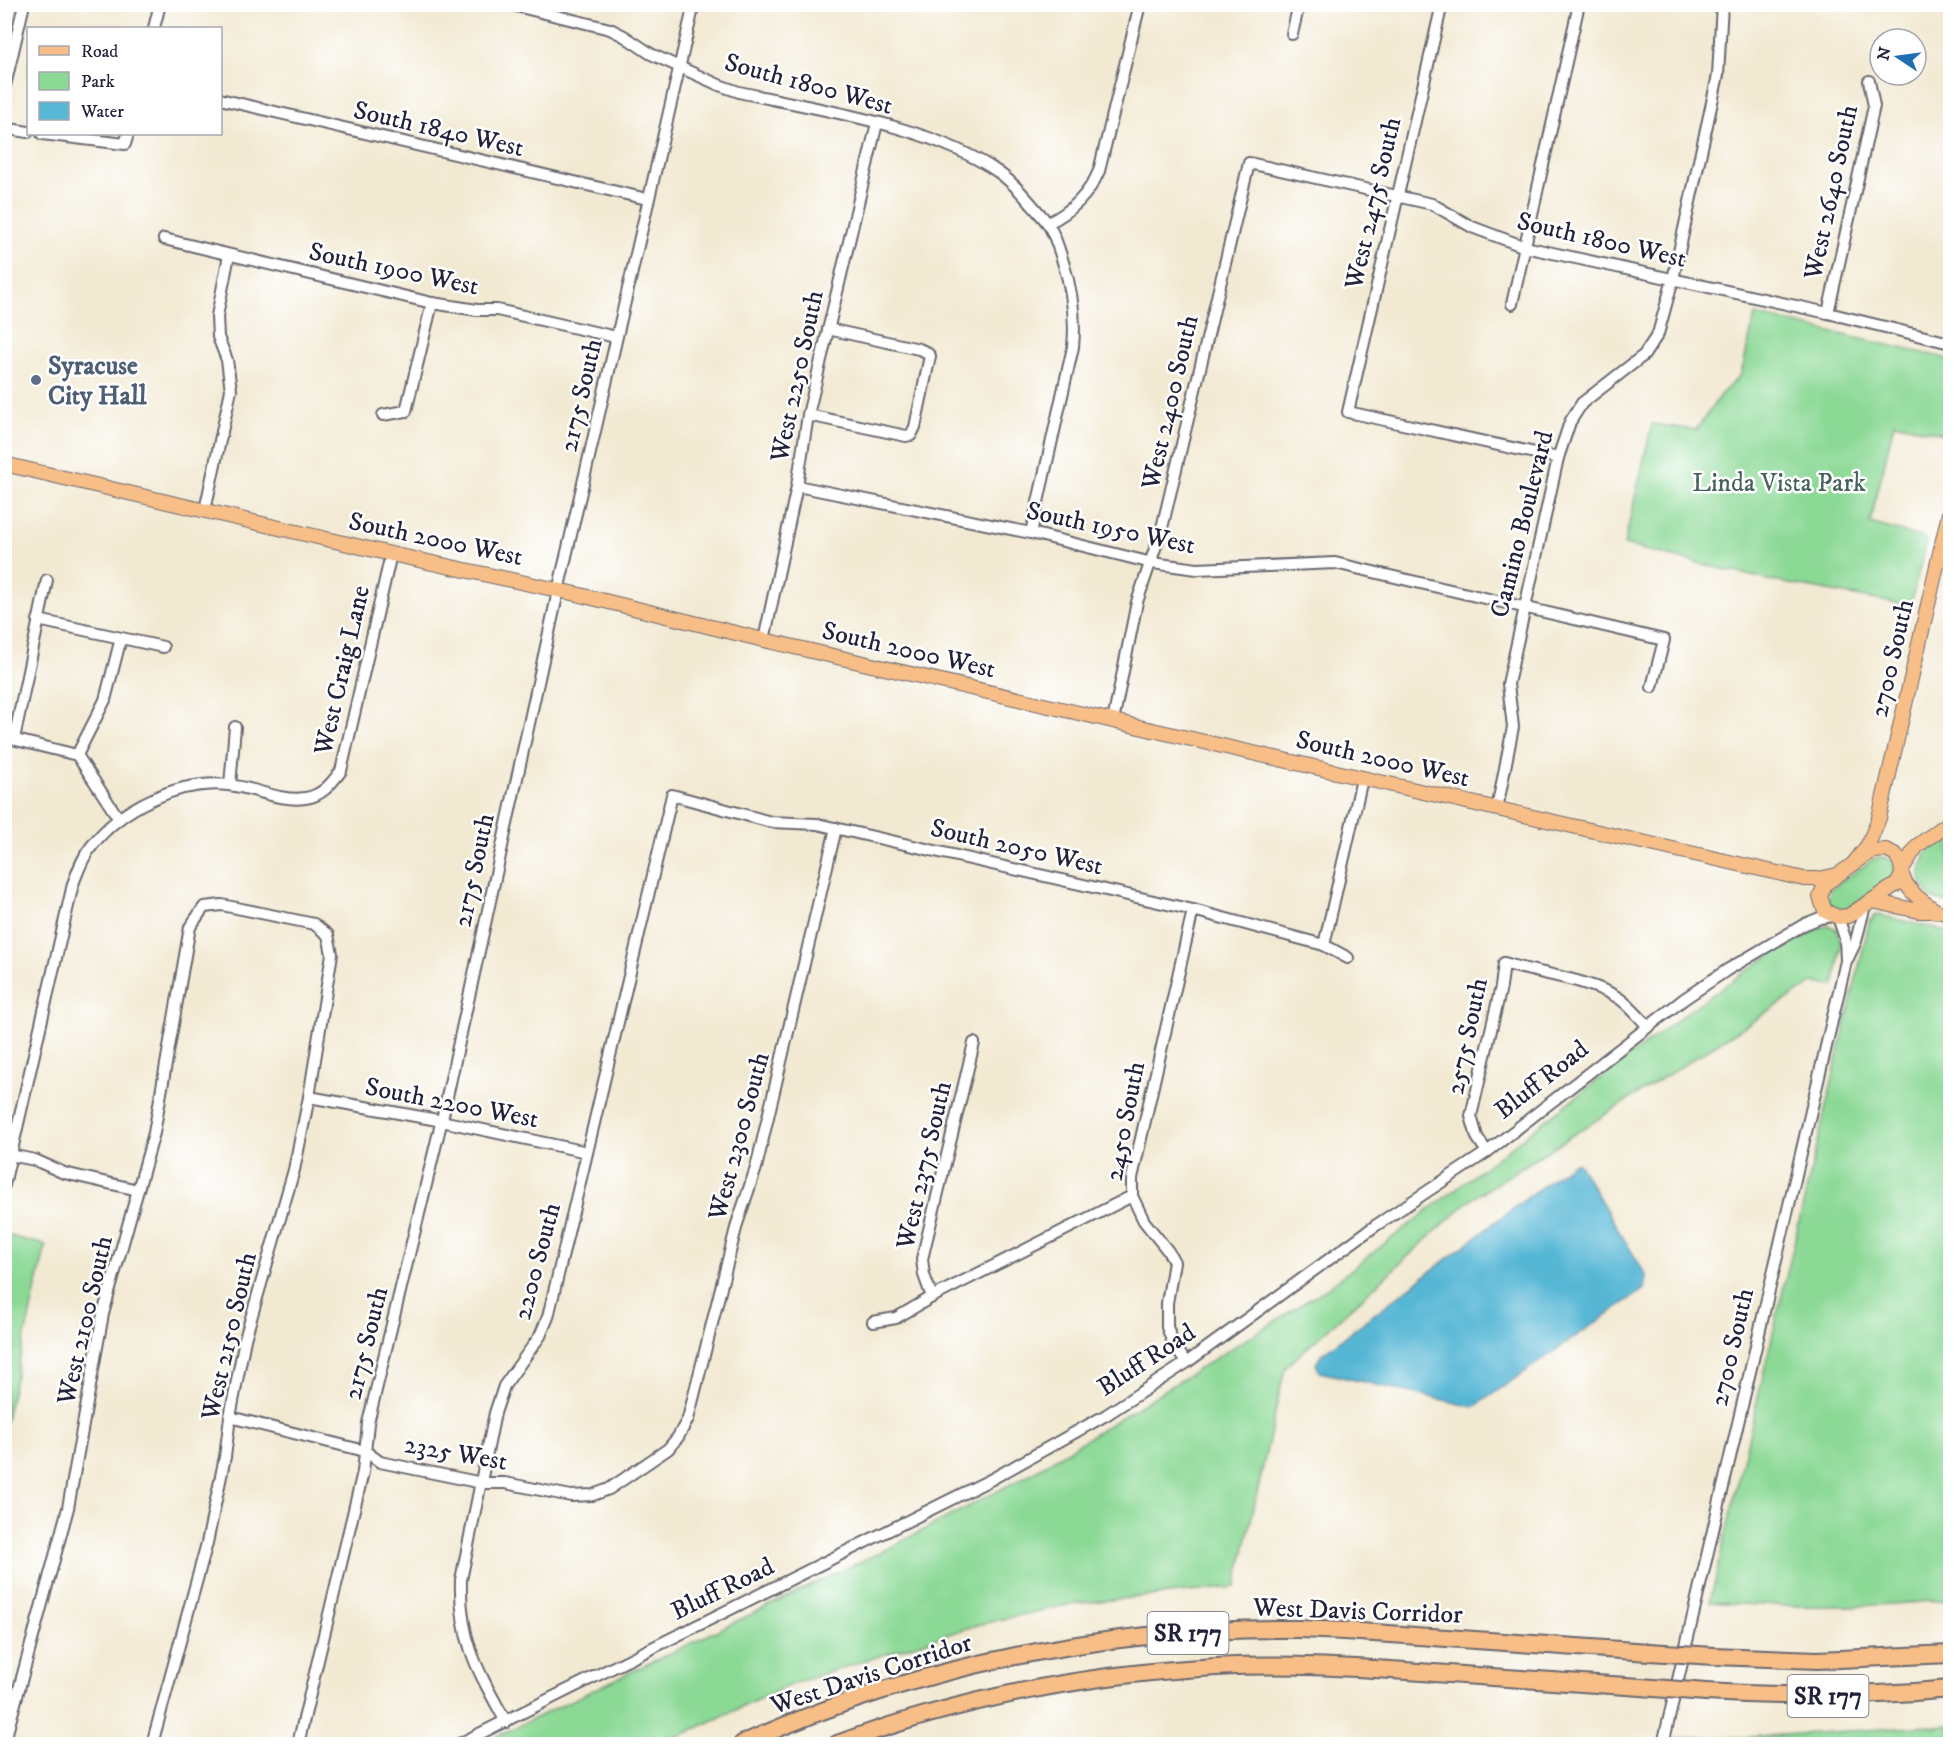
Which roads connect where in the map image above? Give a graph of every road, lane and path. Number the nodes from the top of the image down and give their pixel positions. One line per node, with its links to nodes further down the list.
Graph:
1 (24, 4): 14 (street)
2 (160, 4): 10 (street)
3 (508, 4): 12 (street, South 1800 West)
4 (694, 4): 12 (street, 2175 South)
5 (1140, 4): 24 (street)
6 (1299, 4): 11 (street)
7 (1442, 4): 22 (street, West 2475 South)
8 (1579, 4): 26 (street)
9 (1722, 4): 28 (street, Camino Boulevard)
10 (154, 27)
11 (1292, 34)
12 (679, 66): 16 (street, South 1800 West); 23 (street, 2175 South)
13 (1870, 87): 31 (street, West 2640 South)
14 (4, 90)
15 (222, 99): 23 (street, South 1840 West)
16 (877, 123): 24 (street, South 1800 West); 32 (street, West 2250 South)
17 (4, 128): 18 (street)
18 (27, 132)
19 (59, 135): 20 (street)
20 (126, 139)
21 (1249, 163): 22 (street, South 1800 West); 44 (street, West 2400 South)
22 (1397, 195): 26 (street, South 1800 West); 37 (street, West 2475 South)
23 (647, 199): 33 (street, 2175 South)
24 (1048, 223): 42 (street, South 1800 West)
25 (164, 239): 27 (street, South 1900 West)
26 (1525, 248): 28 (street, South 1800 West); 30 (street)
27 (229, 255): 29 (street, South 1900 West); 41 (street)
28 (1673, 279): 31 (street, South 1800 West); 37 (street, Camino Boulevard)
29 (432, 303): 33 (street, South 1900 West); 36 (street)
30 (1512, 304)
31 (1828, 313): 34 (street, South 1800 West)
32 (828, 329): 35 (street, West 2250 South); 35 (street)
33 (616, 337): 46 (street, 2175 South)
34 (1950, 343)
35 (808, 415): 39 (street, West 2250 South)
36 (384, 416)
37 (1558, 458): 47 (street, Camino Boulevard)
38 (4, 464): 41 (main road, South 2000 West)
39 (797, 486): 42 (street, South 1950 West); 50 (street, West 2250 South)
40 (1950, 509): 61 (main road, 2700 South)
41 (205, 510): 43 (main road, South 2000 West)
42 (1031, 533): 44 (street, South 1950 West)
43 (390, 554): 46 (main road, South 2000 West); 58 (street, West Craig Lane)
44 (1152, 563): 47 (street, South 1950 West); 53 (street, West 2400 South)
45 (47, 580): 48 (street)
46 (558, 590): 50 (main road, South 2000 West); 85 (street, 2175 South)
47 (1524, 607): 52 (street, South 1950 West); 60 (street, Camino Boulevard)
48 (38, 620): 49 (street); 55 (street)
49 (120, 638): 51 (street); 56 (street)
50 (764, 640): 53 (main road, South 2000 West)
51 (163, 647)
52 (1652, 687)
53 (1113, 721): 57 (main road, South 2000 West)
54 (234, 727): 58 (street)
55 (9, 738): 56 (street)
56 (77, 754): 62 (street)
57 (1362, 779): 60 (main road, South 2000 West); 79 (street)
58 (230, 785): 62 (street)
59 (672, 795): 64 (street, South 2050 West); 86 (street, 2200 South)
60 (1497, 809): 70 (main road, South 2000 West)
61 (1879, 818): 66 (main road, 2700 South); 67 (main road, 2700 South)
62 (119, 819): 88 (street)
63 (1950, 822): 65 (main road)
64 (836, 828): 74 (street, South 2050 West); 96 (street, West 2300 South)
65 (1924, 841): 66 (main road); 68 (main road)
66 (1888, 851): 67 (main road); 68 (main road, 2700 South)
67 (1854, 863): 69 (main road)
68 (1902, 872): 72 (main road); 75 (main road)
69 (1837, 875): 70 (main road, South 2000 West); 71 (main road)
70 (1803, 879): 71 (main road)
71 (1820, 900): 77 (main road); 78 (street, Bluff Road)
72 (1868, 903): 75 (main road); 77 (main road); 81 (street)
73 (204, 907): 84 (street, West 2150 South); 90 (street, West 2100 South)
74 (1193, 910): 79 (street, South 2050 West); 91 (street, 2450 South)
75 (1936, 911): 76 (main road)
76 (1950, 914)
77 (1836, 917): 78 (street, Bluff Road); 81 (street)
78 (1805, 924): 82 (street, Bluff Road)
79 (1324, 945): 80 (street, South 2050 West)
80 (1348, 958)
81 (1846, 961): 108 (street, 2700 South)
82 (1648, 1026): 87 (street, Bluff Road); 87 (street, 2575 South)
83 (974, 1043): 92 (street, West 2375 South)
84 (309, 1097): 85 (street, South 2200 West); 95 (street, West 2150 South)
85 (441, 1122): 86 (street, South 2200 West); 97 (street, 2175 South)
86 (586, 1152): 98 (street, 2200 South)
87 (1487, 1152): 94 (street, Bluff Road)
88 (8, 1155): 89 (street); 90 (street)
89 (4, 1185)
90 (138, 1190): 102 (street, West 2100 South)
91 (1132, 1196): 92 (street); 94 (street, 2450 South)
92 (932, 1297): 93 (street)
93 (873, 1322)
94 (1186, 1363): 101 (street, Bluff Road)
95 (230, 1417): 97 (street, 2325 West); 103 (street, West 2150 South)
96 (668, 1449): 98 (street, 2325 West)
97 (365, 1451): 98 (street, 2325 West); 104 (street, 2175 South)
98 (482, 1483): 101 (street, 2200 South)
99 (1950, 1654): 106 (highway, West Davis Corridor / SR 177, bridge)
100 (1950, 1689): 107 (highway, SR 177, bridge)
101 (506, 1722): 105 (street, Bluff Road)
102 (4, 1744)
103 (152, 1744)
104 (298, 1744)
105 (459, 1744)
106 (742, 1744)
107 (837, 1744)
108 (1663, 1744)

